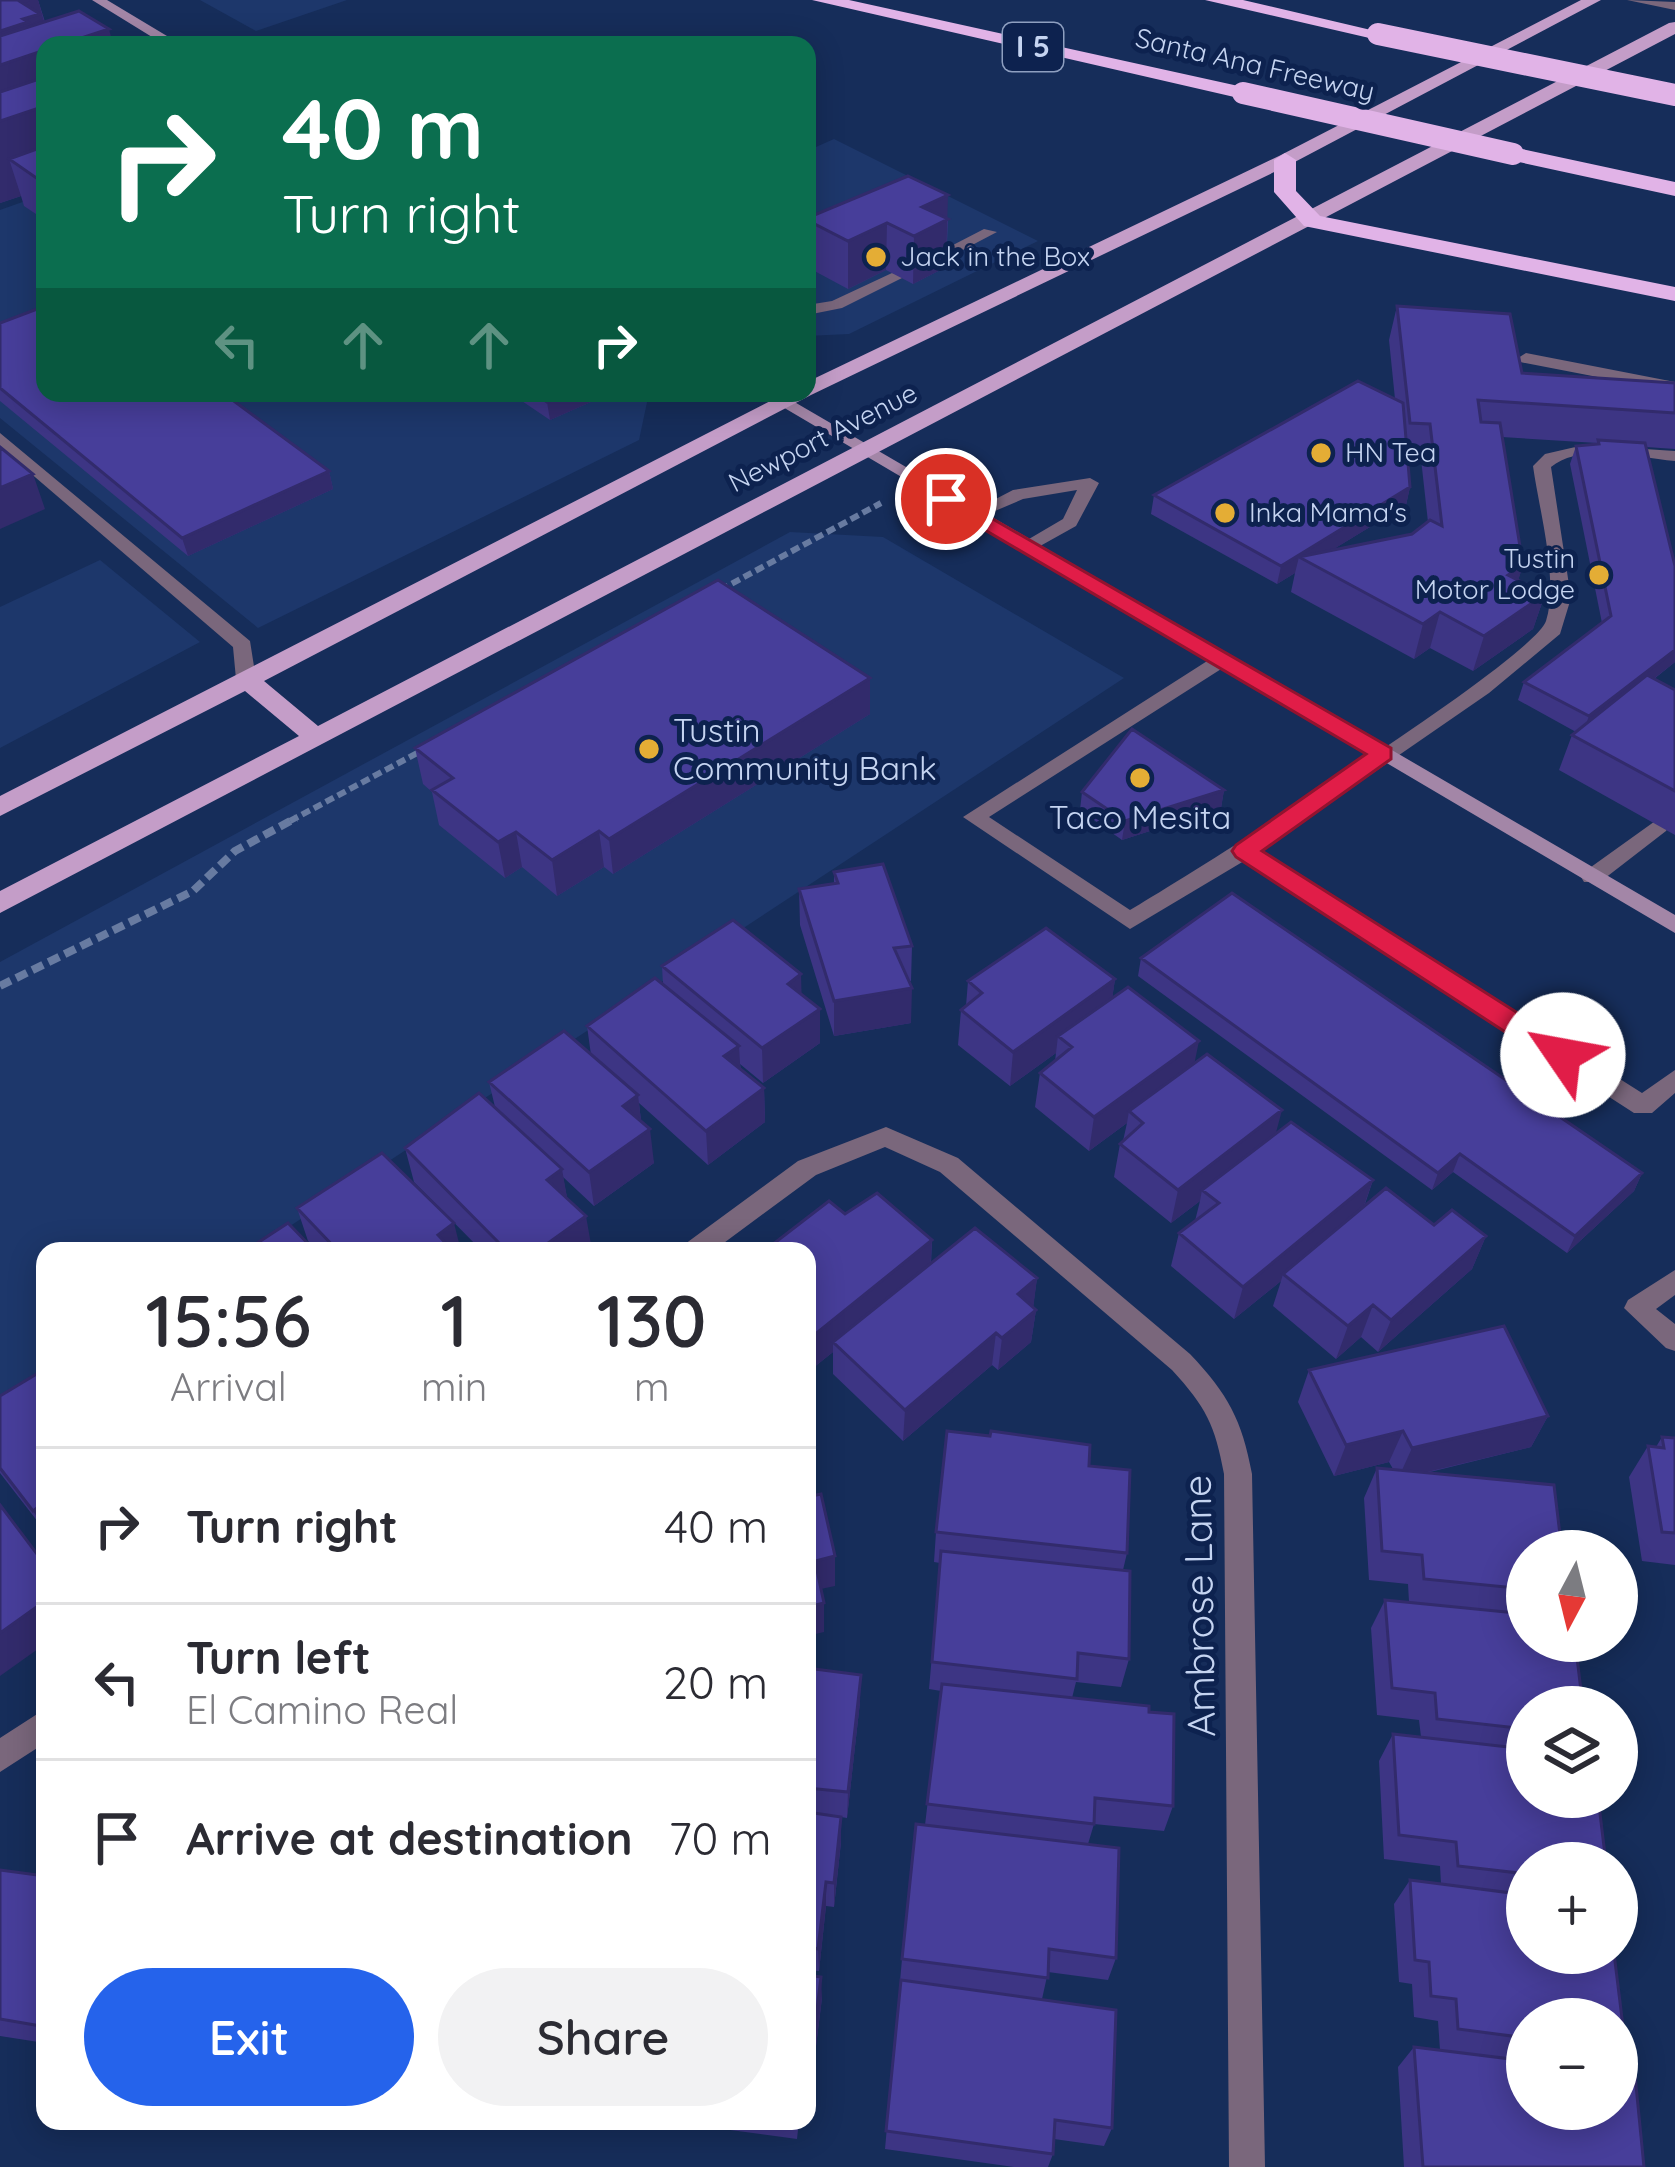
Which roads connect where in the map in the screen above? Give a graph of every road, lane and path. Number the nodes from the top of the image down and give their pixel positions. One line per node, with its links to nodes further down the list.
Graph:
1 (98, 0): 8 (main road)
2 (822, 0): 11 (highway, Santa Ana Freeway / I 5, bridge)
3 (1215, 0): 9 (highway, Santa Ana Freeway, bridge)
4 (1593, 0): 10 (main road, Newport Avenue)
5 (1633, 0): 6 (street)
6 (1675, 6)
7 (1675, 27): 12 (main road, Newport Avenue)
8 (160, 36)
9 (1675, 95)
10 (1285, 160): 12 (highway); 19 (main road, Newport Avenue)
11 (1675, 189)
12 (1312, 221): 16 (highway); 24 (main road, Newport Avenue)
13 (988, 232): 14 (street)
14 (932, 260)
15 (898, 276): 17 (street)
16 (1675, 295)
17 (816, 308)
18 (1526, 358): 20 (street)
19 (816, 383)
20 (1675, 387)
21 (777, 402): 31 (main road, Newport Avenue)
22 (799, 402): 24 (main road)
23 (0, 438): 31 (street)
24 (863, 450): 26 (main road); 32 (main road, Newport Avenue)
25 (1675, 457): 34 (street)
26 (974, 514): 28 (main road); 28 (street)
27 (856, 516): 29 (path)
28 (1026, 546): 30 (main road)
29 (711, 595)
30 (1222, 660): 34 (main road); 37 (street)
31 (246, 679): 32 (main road); 35 (main road, Newport Avenue)
32 (316, 737): 39 (main road, Newport Avenue)
33 (422, 751): 41 (path)
34 (1383, 754): 37 (street); 38 (main road)
35 (0, 807)
36 (1658, 826): 38 (street)
37 (1244, 851): 42 (street)
38 (1592, 877): 40 (main road)
39 (0, 903)
40 (1675, 925)
41 (0, 986)
42 (1675, 1079)
43 (706, 1242): 48 (street, Ambrose Lane)
44 (1675, 1281): 45 (street)
45 (1675, 1340)
46 (36, 1730): 47 (street)
47 (0, 1756)
48 (1247, 2167)

